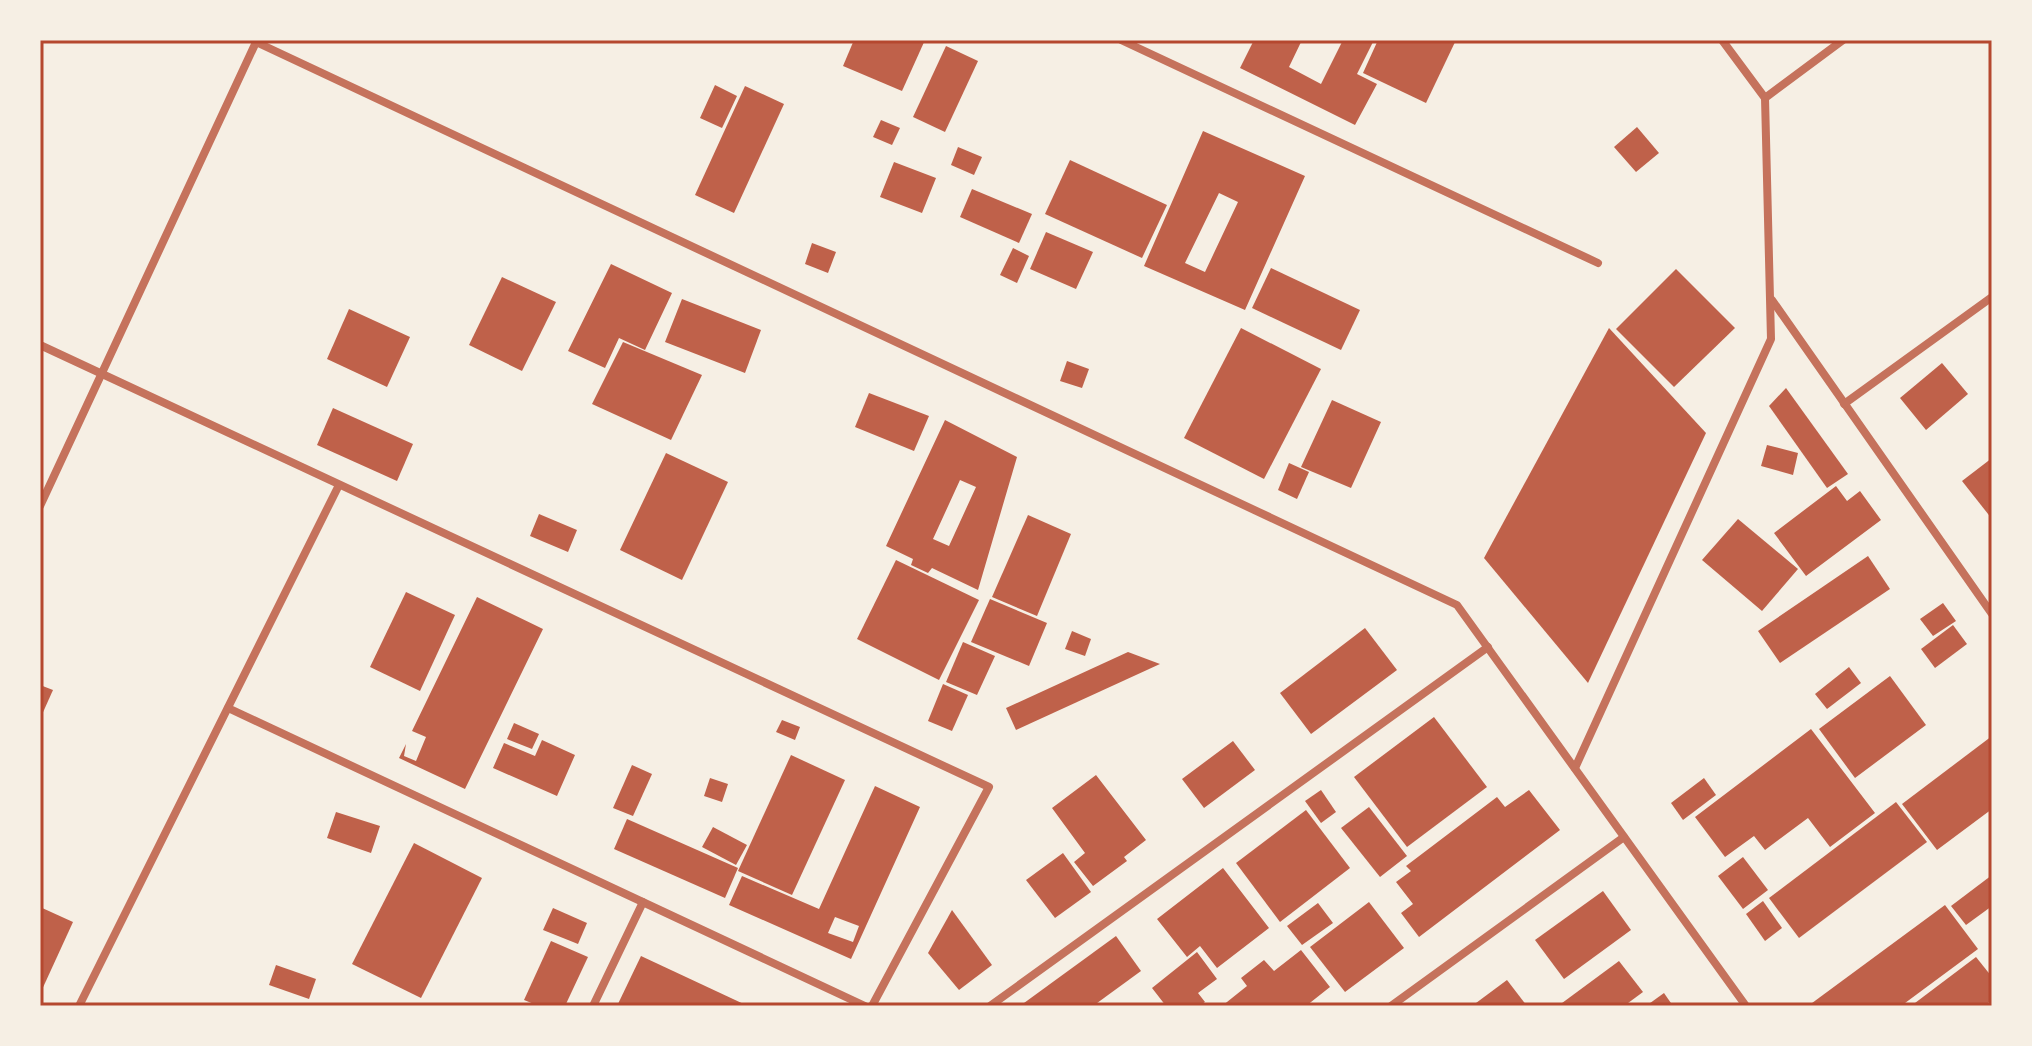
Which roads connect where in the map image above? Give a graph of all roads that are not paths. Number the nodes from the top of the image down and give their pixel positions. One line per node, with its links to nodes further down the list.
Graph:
1 (1121, 40): 6 (street)
2 (1722, 40): 5 (street)
3 (1843, 40): 5 (street)
4 (257, 41): 10 (street); 15 (street)
5 (1765, 98): 8 (street)
6 (1598, 263)
7 (1992, 297): 11 (street)
8 (1771, 299): 11 (street); 17 (street)
9 (40, 345): 10 (street)
10 (102, 374): 12 (street); 13 (street)
11 (1844, 404): 14 (street)
12 (339, 485): 16 (street); 23 (street)
13 (40, 506)
14 (1992, 614)
15 (1488, 647): 17 (street); 24 (street)
16 (228, 708): 19 (street); 20 (street)
17 (1575, 768): 18 (street)
18 (1624, 837): 25 (street); 26 (street)
19 (643, 902): 21 (street); 22 (street)
20 (79, 1006)
21 (593, 1006)
22 (865, 1006)
23 (872, 1006)
24 (990, 1006)
25 (1391, 1006)
26 (1746, 1006)

